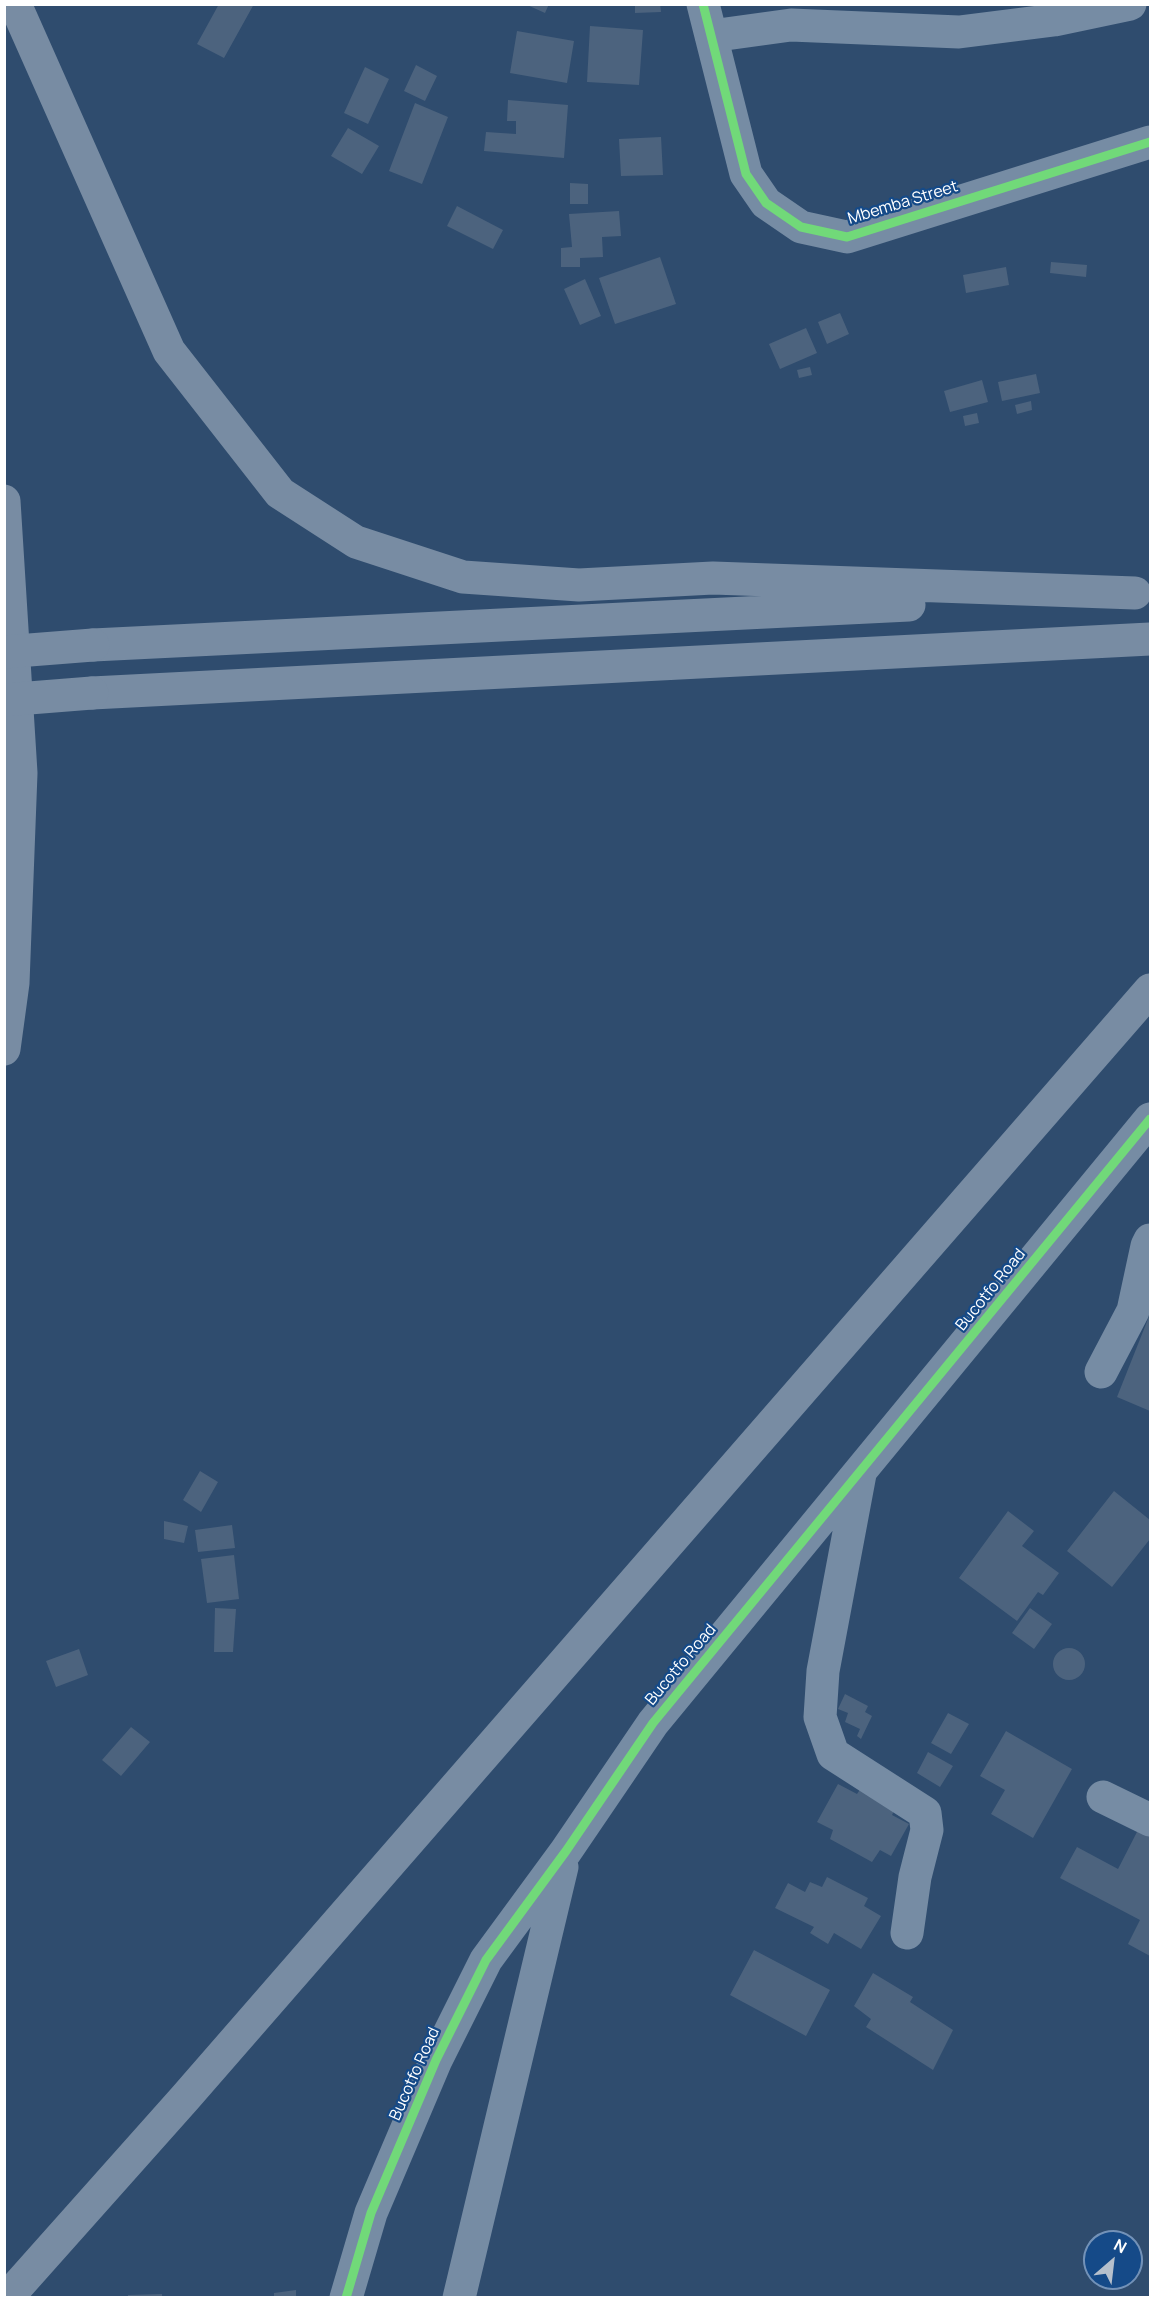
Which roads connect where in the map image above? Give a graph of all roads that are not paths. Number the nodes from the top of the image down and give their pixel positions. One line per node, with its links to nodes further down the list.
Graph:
1 (15, 4): 7 (highway)
2 (703, 4): 4 (street, Mbemba Street)
3 (1130, 4): 4 (street)
4 (711, 36): 5 (street, Mbemba Street)
5 (1150, 142)
6 (4, 501): 12 (highway)
7 (1143, 592): 9 (highway, bridge)
8 (1150, 639): 10 (highway, bridge)
9 (4, 652)
10 (4, 700)
11 (1150, 990): 21 (highway)
12 (4, 1049)
13 (1150, 1119): 16 (street, Bucotfo Road)
14 (1150, 1240): 15 (street)
15 (1101, 1372)
16 (860, 1472): 19 (street, Bucotfo Road); 20 (street)
17 (1103, 1797): 18 (street)
18 (1150, 1820)
19 (566, 1851): 22 (street, Bucotfo Road); 23 (street)
20 (907, 1933)
21 (4, 2297)
22 (346, 2298)
23 (459, 2298)

